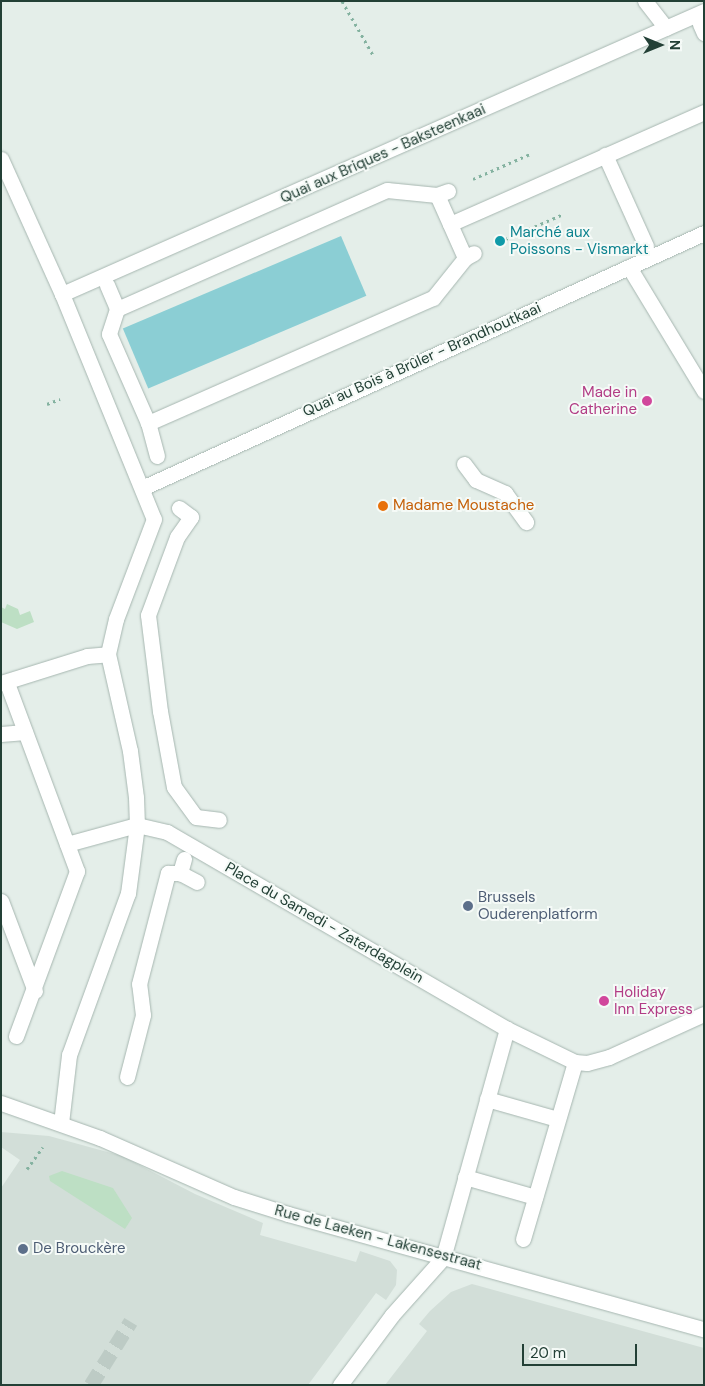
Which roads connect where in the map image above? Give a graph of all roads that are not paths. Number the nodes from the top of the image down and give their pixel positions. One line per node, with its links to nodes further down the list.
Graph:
1 (645, 1): 3 (street)
2 (702, 23): 3 (street, Quai aux Briques - Baksteenkaai)
3 (666, 28): 12 (street, Quai aux Briques - Baksteenkaai)
4 (704, 112): 5 (street)
5 (606, 155): 7 (street); 9 (street)
6 (1, 159): 12 (street)
7 (450, 224): 13 (street); 15 (street)
8 (704, 233): 10 (street, Quai au Bois à Brûler - Brandhoutkaai)
9 (646, 246)
10 (629, 267): 14 (street); 18 (street, Quai au Bois à Brûler - Brandhoutkaai)
11 (107, 285): 13 (street)
12 (62, 294): 18 (street)
13 (117, 308): 15 (street)
14 (704, 391)
15 (148, 423): 16 (street)
16 (157, 456)
17 (464, 464): 20 (street)
18 (142, 488): 21 (street)
19 (179, 508): 25 (street)
20 (526, 522)
21 (108, 654): 22 (street); 26 (street)
22 (4, 683): 23 (street)
23 (25, 732): 24 (street); 27 (street)
24 (1, 734)
25 (219, 820)
26 (137, 825): 27 (street); 32 (street, Place du Samedi - Zaterdagplein); 39 (street)
27 (67, 844): 30 (street)
28 (197, 882): 35 (street)
29 (1, 902): 30 (street)
30 (35, 990): 33 (street)
31 (704, 1014): 34 (street)
32 (507, 1029): 34 (street, Place du Samedi - Zaterdagplein); 36 (street)
33 (16, 1036)
34 (575, 1062): 38 (street)
35 (126, 1078)
36 (487, 1100): 38 (street); 40 (street)
37 (4, 1109): 39 (street, Rue de Laeken - Lakensestraat)
38 (557, 1119): 41 (street)
39 (61, 1123): 43 (street, Rue de Laeken - Lakensestraat)
40 (466, 1177): 41 (street); 43 (street)
41 (536, 1197): 42 (street)
42 (523, 1239)
43 (443, 1258): 44 (street, Rue de Laeken - Lakensestraat); 45 (street)
44 (704, 1329)
45 (340, 1385)

